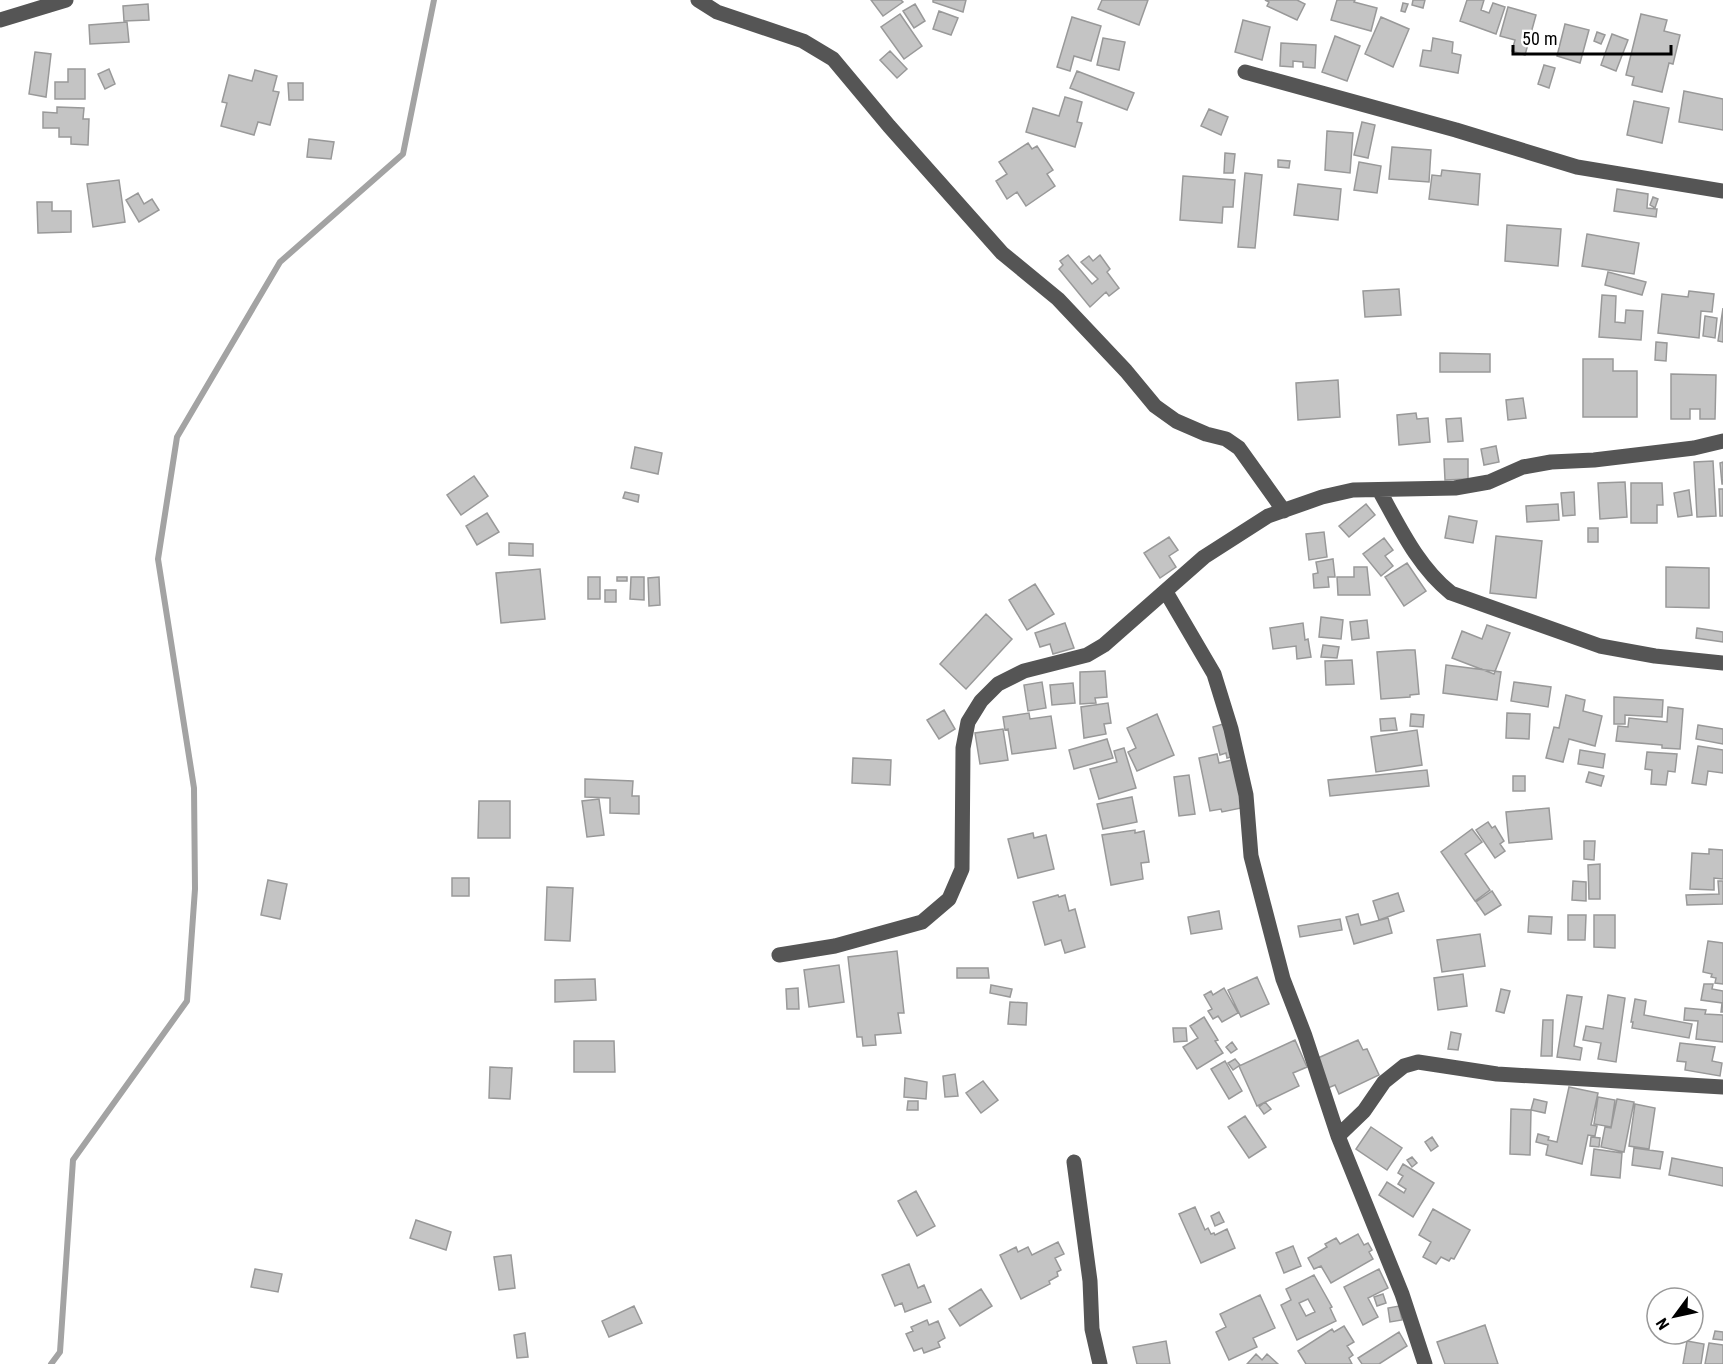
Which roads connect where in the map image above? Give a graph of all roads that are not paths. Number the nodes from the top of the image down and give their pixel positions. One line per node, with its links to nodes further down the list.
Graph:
1 (66, 0): 3 (street)
2 (698, 0): 8 (street)
3 (0, 20)
4 (1245, 72): 5 (street)
5 (1723, 191)
6 (1723, 441): 7 (street)
7 (1379, 490): 8 (street); 10 (street)
8 (1284, 511): 9 (street)
9 (1166, 592): 11 (street); 13 (street)
10 (1723, 663)
11 (779, 955)
12 (1723, 1087): 13 (street)
13 (1338, 1136): 16 (street)
14 (1074, 1162): 15 (street)
15 (1100, 1364)
16 (1425, 1364)

